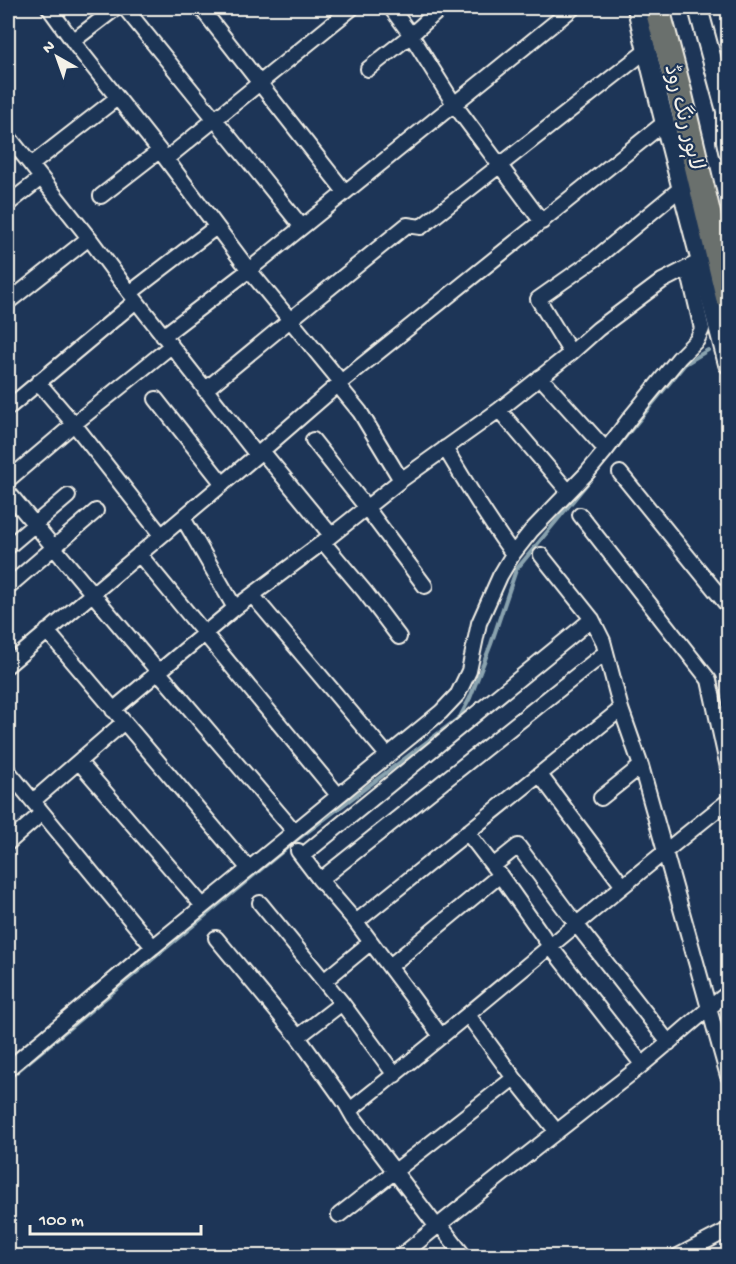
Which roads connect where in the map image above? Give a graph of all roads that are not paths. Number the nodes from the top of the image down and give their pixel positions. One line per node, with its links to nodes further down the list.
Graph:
1 (49, 8): 14 (street)
2 (116, 8): 14 (street)
3 (125, 8): 22 (street)
4 (352, 8): 18 (street)
5 (391, 8): 13 (street)
6 (441, 8): 13 (street)
7 (573, 8): 20 (street)
8 (637, 8): 15 (main road)
9 (657, 8): 42 (highway, لاہور رنگ روڈ)
10 (673, 8): 37 (highway, لاہور رنگ روڈ)
11 (698, 8): 17 (main road)
12 (207, 10): 18 (street)
13 (411, 35): 16 (street); 20 (street)
14 (73, 41): 19 (street)
15 (646, 50): 23 (main road); 28 (street)
16 (368, 69)
17 (723, 72): 21 (main road)
18 (259, 82): 22 (street); 31 (street)
19 (117, 98): 26 (street); 27 (street)
20 (454, 104): 28 (street); 31 (street)
21 (727, 113): 25 (main road)
22 (215, 119): 26 (street); 35 (street)
23 (664, 123): 30 (main road); 34 (street)
24 (8, 136): 27 (street)
25 (729, 151)
26 (162, 155): 32 (street); 36 (street)
27 (31, 165): 29 (street)
28 (499, 165): 34 (street); 44 (street)
29 (41, 178): 33 (street); 38 (street)
30 (681, 188): 39 (main road); 46 (street)
31 (345, 192): 35 (street)
32 (101, 196)
33 (8, 204)
34 (542, 222): 50 (street)
35 (302, 226): 40 (street)
36 (216, 227): 40 (street); 41 (street)
37 (729, 227)
38 (89, 238): 41 (street); 43 (street)
39 (695, 264): 46 (street); 47 (main road); 58 (street)
40 (249, 270): 44 (street); 45 (street)
41 (133, 297): 45 (street); 49 (street)
42 (729, 297)
43 (8, 302)
44 (290, 320): 50 (street); 51 (street)
45 (167, 341): 51 (street); 55 (street)
46 (571, 353): 48 (street)
47 (729, 364)
48 (540, 377): 54 (street); 58 (street)
49 (38, 382): 53 (street); 55 (street)
50 (339, 384): 59 (street); 62 (street)
51 (206, 390): 59 (street)
52 (156, 399): 63 (street)
53 (8, 408)
54 (499, 410): 57 (street); 64 (street)
55 (74, 424): 61 (street); 72 (street)
56 (313, 440): 67 (street)
57 (446, 448): 62 (street); 77 (street)
58 (606, 450): 64 (street)
59 (260, 453): 63 (street); 73 (street)
60 (620, 473): 83 (street)
61 (8, 480)
62 (401, 480): 67 (street)
63 (223, 483): 70 (street)
64 (568, 491): 77 (street)
65 (8, 492): 71 (street)
66 (68, 496): 71 (street)
67 (366, 507): 73 (street); 79 (street)
68 (96, 511): 75 (street)
69 (580, 515): 98 (street)
70 (183, 518): 72 (street); 84 (street)
71 (34, 525): 74 (street); 75 (street)
72 (161, 536): 76 (street)
73 (327, 539): 82 (street); 88 (street)
74 (8, 547)
75 (53, 548): 80 (street); 81 (street)
76 (139, 554): 81 (street); 87 (street)
77 (513, 554): 95 (street)
78 (541, 555): 85 (street)
79 (425, 586)
80 (8, 587)
81 (91, 594): 86 (street); 91 (street)
82 (253, 596): 84 (street); 95 (street)
83 (729, 606)
84 (235, 608): 87 (street)
85 (592, 619): 89 (street); 112 (street)
86 (47, 632): 90 (street); 93 (street)
87 (205, 633): 91 (street); 101 (street)
88 (399, 637)
89 (606, 652): 92 (street); 112 (street)
90 (8, 665)
91 (159, 671): 93 (street); 106 (street)
92 (621, 709): 97 (street); 100 (street)
93 (113, 710): 94 (street)
94 (124, 722): 96 (street); 110 (street)
95 (387, 755): 101 (street)
96 (79, 762): 103 (street); 115 (street)
97 (641, 766): 102 (street); 109 (street)
98 (729, 768)
99 (8, 771): 103 (street)
100 (540, 775): 107 (street); 113 (street)
101 (338, 795): 106 (street)
102 (601, 798)
103 (33, 801): 105 (street)
104 (729, 801): 109 (street)
105 (42, 813): 108 (street); 121 (street)
106 (294, 831): 110 (street)
107 (467, 832): 111 (street); 116 (street)
108 (8, 843)
109 (665, 851): 113 (street); 126 (street)
110 (249, 869): 115 (street)
111 (496, 870): 117 (street); 120 (street); 122 (street)
112 (320, 880): 116 (street)
113 (623, 886): 117 (street)
114 (260, 903): 123 (street)
115 (203, 906): 121 (street)
116 (356, 922): 119 (street)
117 (576, 924): 120 (street); 130 (street)
118 (216, 938): 129 (street)
119 (371, 942): 122 (street); 123 (street)
120 (550, 946): 127 (street); 131 (street)
121 (153, 947): 132 (street)
122 (390, 966): 128 (street)
123 (324, 981): 125 (street)
124 (729, 993): 126 (street)
125 (342, 1003): 129 (street); 133 (street)
126 (709, 1008): 130 (street); 134 (street)
127 (468, 1015): 128 (street); 135 (street)
128 (441, 1036): 133 (street)
129 (298, 1037): 136 (street)
130 (669, 1043): 131 (street)
131 (642, 1065): 137 (street)
132 (8, 1069)
133 (395, 1074): 136 (street)
134 (729, 1076)
135 (514, 1078): 137 (street); 138 (street)
136 (350, 1110): 138 (street)
137 (557, 1132): 140 (street)
138 (394, 1170): 139 (street); 140 (street)
139 (339, 1215)
140 (438, 1226): 142 (street); 143 (street)
141 (729, 1230): 144 (street)
142 (401, 1257)
143 (464, 1257)
144 (678, 1257)

